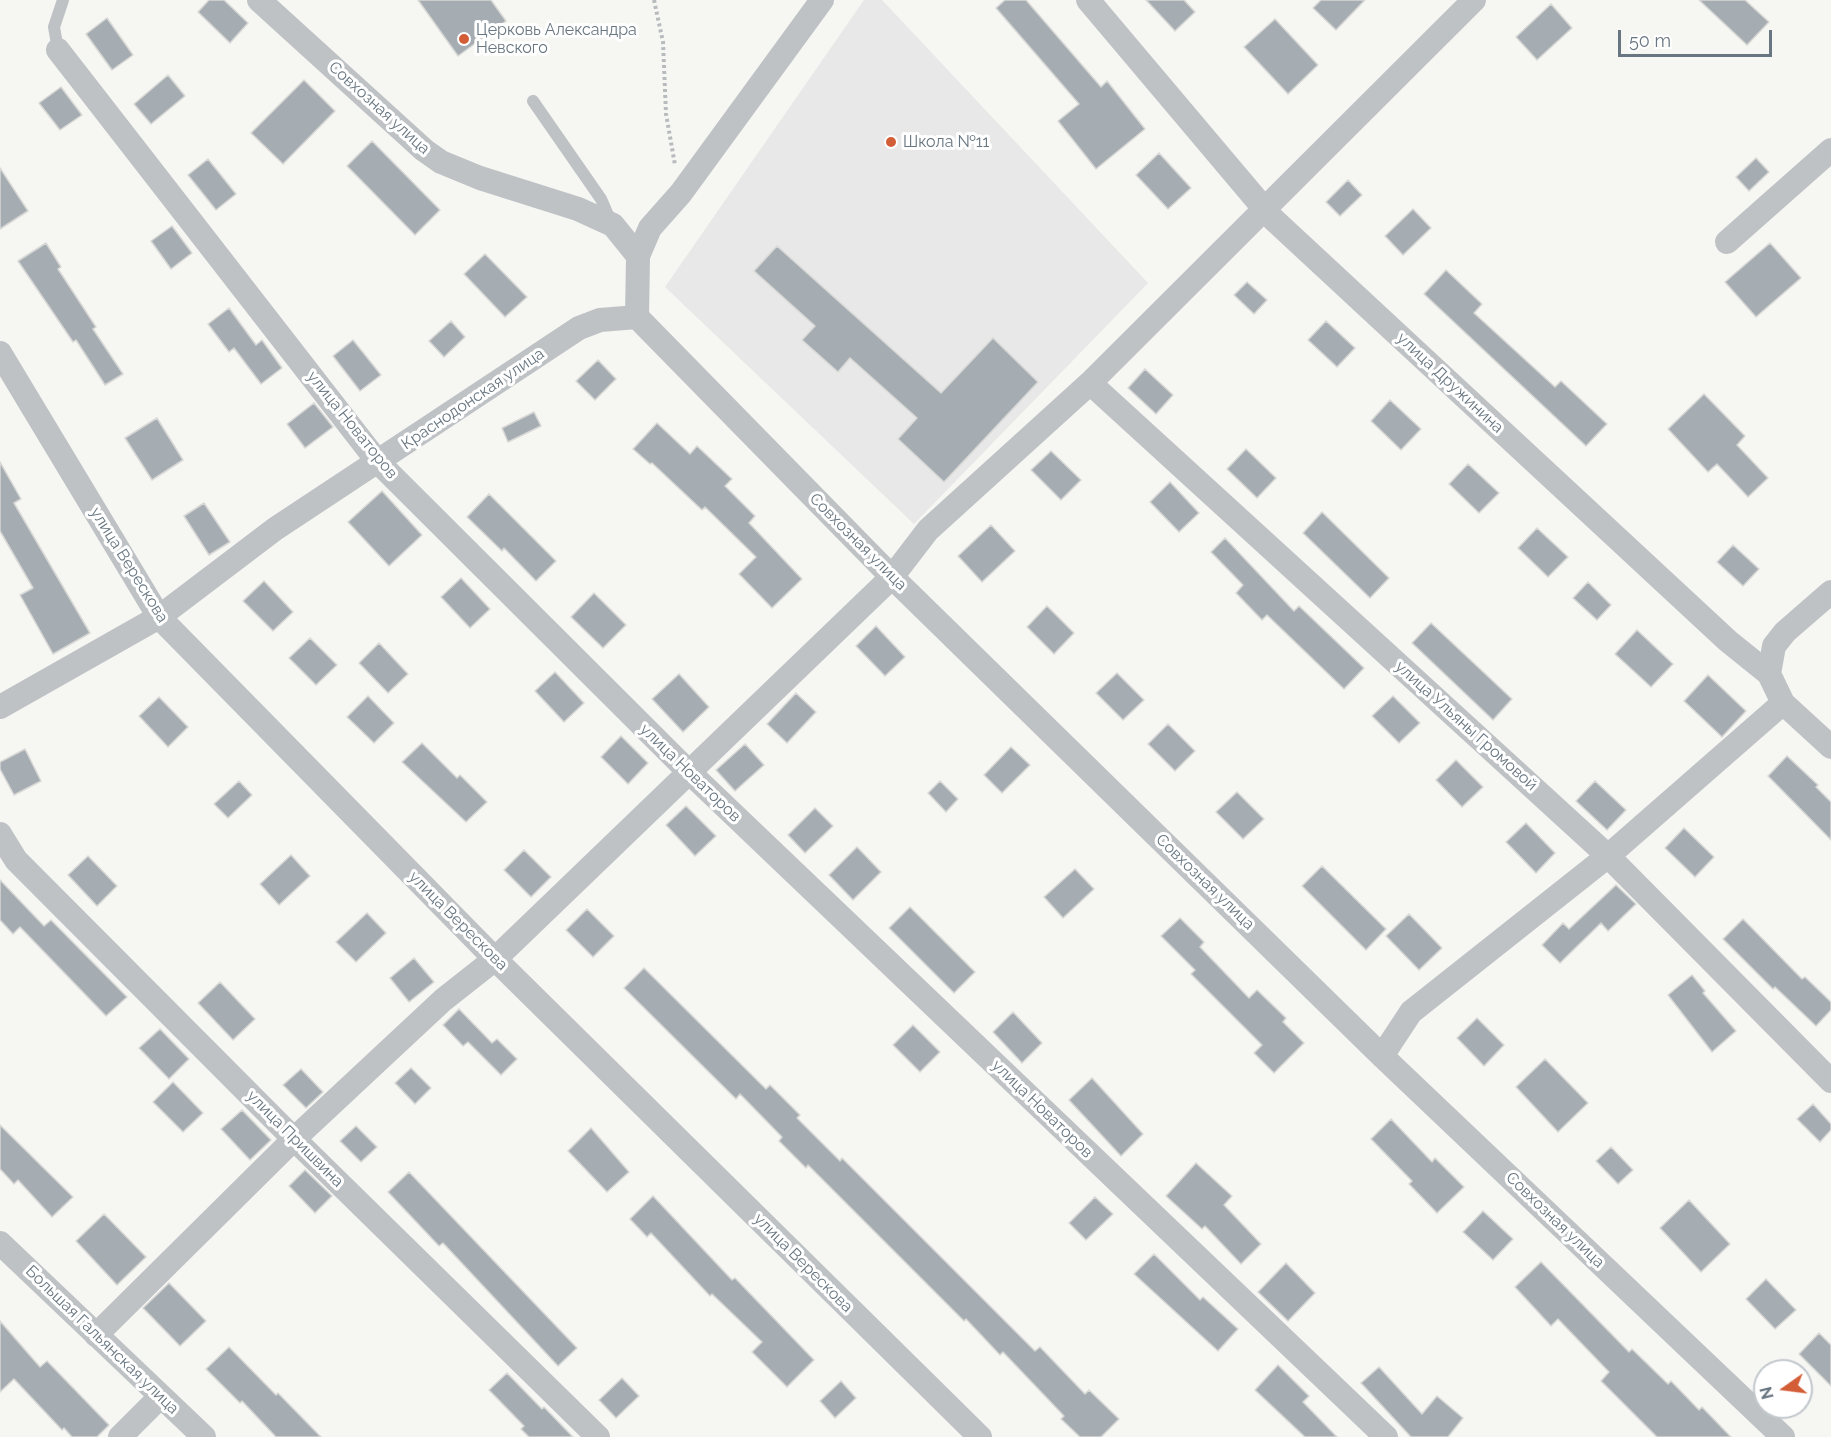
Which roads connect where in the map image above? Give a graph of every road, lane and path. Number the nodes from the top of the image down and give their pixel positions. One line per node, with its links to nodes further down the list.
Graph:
1 (63, 0): 7 (lane)
2 (259, 0): 12 (street, Совхозная улица)
3 (654, 0): 10 (path)
4 (822, 0): 10 (street)
5 (1088, 0): 11 (street, улица Дружинина)
6 (1474, 0): 11 (street)
7 (58, 50): 18 (street, улица Новаторов)
8 (533, 101): 12 (lane)
9 (1831, 150): 13 (street)
10 (681, 193): 14 (street)
11 (1265, 211): 17 (street); 22 (street, улица Дружинина)
12 (613, 225): 14 (street, Совхозная улица)
13 (1727, 242)
14 (638, 256): 15 (street)
15 (637, 317): 18 (street, Краснодонская улица); 19 (street, Совхозная улица)
16 (0, 353): 21 (street, улица Верескова)
17 (1090, 382): 19 (street); 28 (street, улица Ульяны Громовой)
18 (378, 462): 21 (street, Краснодонская улица); 26 (street, улица Новаторов)
19 (892, 577): 26 (street); 30 (street, Совхозная улица)
20 (1831, 592): 22 (street)
21 (159, 617): 24 (street, Краснодонская улица); 29 (street, улица Верескова)
22 (1769, 674): 23 (street, улица Дружинина)
23 (1783, 703): 25 (street, улица Дружинина); 28 (street)
24 (0, 707)
25 (1831, 747)
26 (689, 772): 29 (street); 40 (street, улица Новаторов)
27 (0, 834): 32 (street, улица Пришвина)
28 (1608, 856): 30 (street); 31 (street, улица Ульяны Громовой)
29 (495, 959): 32 (street); 39 (street, улица Верескова)
30 (1382, 1056): 41 (street, Совхозная улица)
31 (1831, 1081)
32 (294, 1139): 34 (street); 38 (street, улица Пришвина)
33 (0, 1243): 34 (street, Большая Гальянская улица)
34 (96, 1335): 35 (street, Большая Гальянская улица)
35 (161, 1396): 36 (street); 37 (street, Большая Гальянская улица)
36 (120, 1437)
37 (204, 1437)
38 (598, 1437)
39 (980, 1437)
40 (1386, 1437)
41 (1783, 1437)

